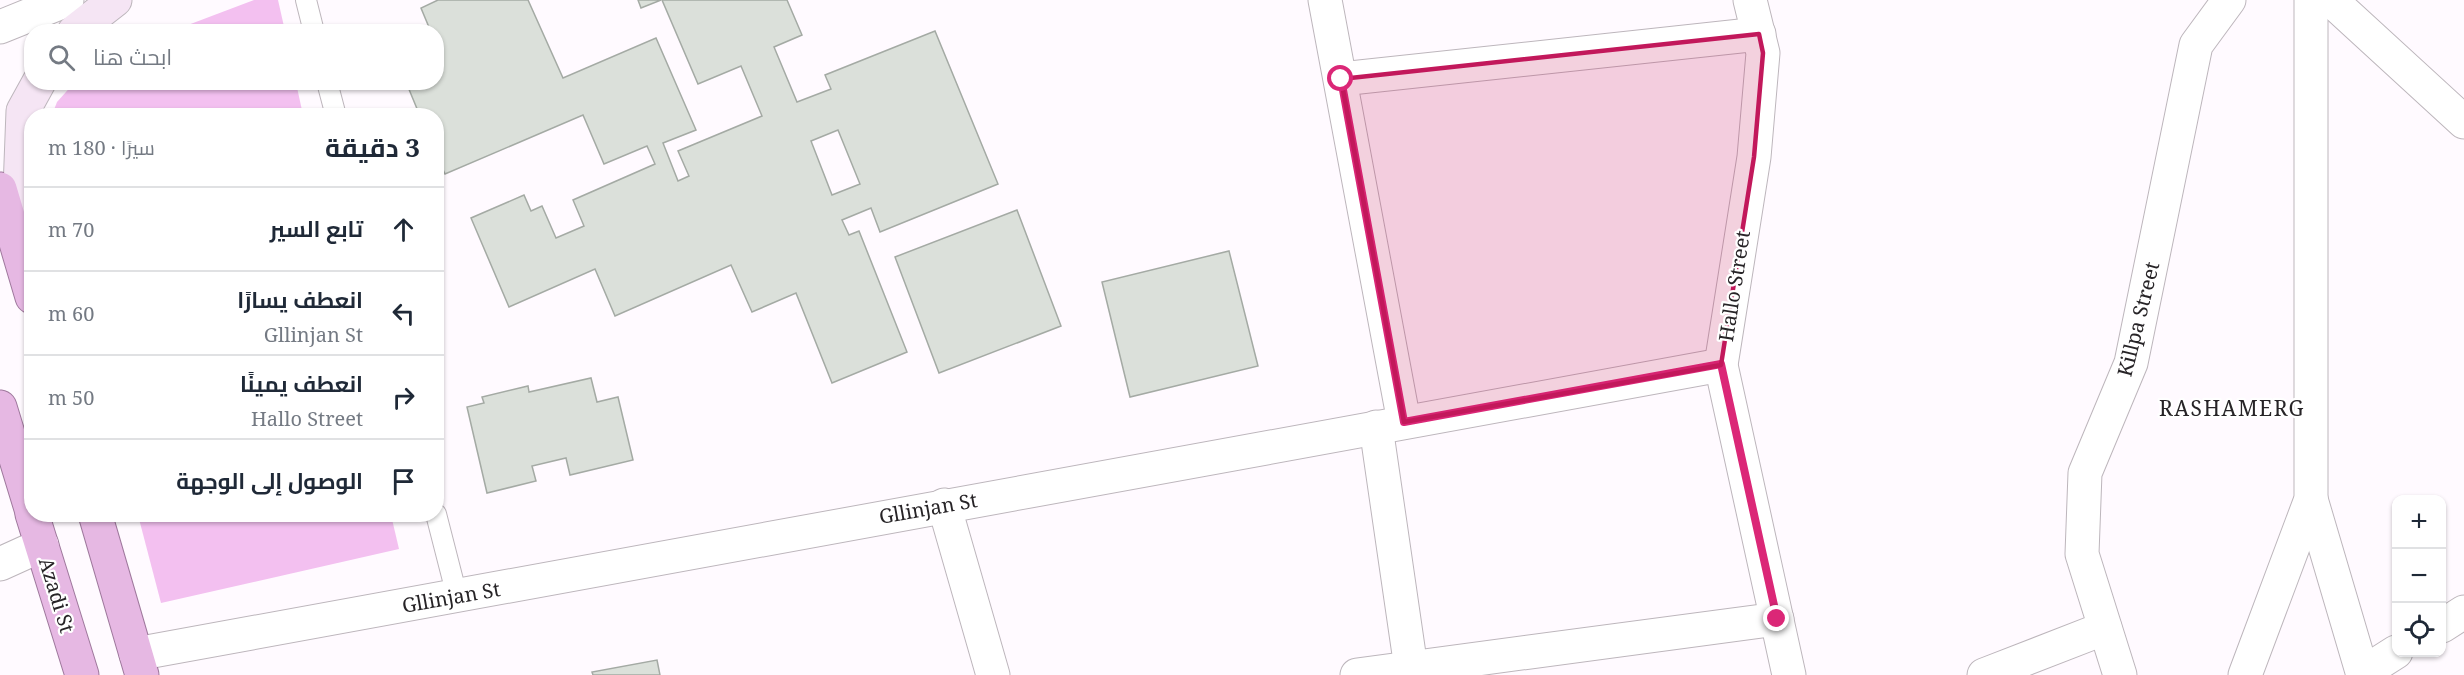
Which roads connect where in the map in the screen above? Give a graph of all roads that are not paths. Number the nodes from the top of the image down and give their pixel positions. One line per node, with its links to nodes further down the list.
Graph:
1 (66, 0): 11 (street)
2 (115, 0): 9 (main road)
3 (306, 0): 10 (lane)
4 (1325, 0): 13 (street)
5 (1750, 0): 12 (street, Hallo Street)
6 (2229, 0): 38 (street, Killpa Street)
7 (2311, 0): 27 (street)
8 (2331, 0): 19 (street)
9 (84, 24)
10 (312, 24)
11 (0, 27)
12 (1759, 34): 13 (street); 23 (street, Hallo Street)
13 (1341, 79): 25 (street)
14 (35, 90): 16 (main road)
15 (329, 90): 17 (lane)
16 (26, 108)
17 (334, 108)
18 (24, 111): 21 (main road)
19 (2464, 122)
20 (0, 189): 21 (highway)
21 (18, 249): 22 (highway)
22 (24, 270)
23 (1721, 364): 25 (street, Gllinjan St); 36 (street, Hallo Street)
24 (0, 407): 26 (highway, Azadi St)
25 (1390, 425): 28 (street, Gllinjan St); 41 (street)
26 (24, 486)
27 (2311, 499): 42 (street); 49 (street)
28 (944, 505): 34 (street, Gllinjan St); 44 (street)
29 (35, 522): 32 (highway, Azadi St)
30 (97, 522): 40 (highway)
31 (438, 522): 34 (lane)
32 (42, 545): 33 (street); 43 (highway, Azadi St)
33 (0, 564)
34 (457, 596): 40 (street, Gllinjan St)
35 (2464, 612): 37 (street)
36 (1777, 619): 41 (street); 46 (street, Hallo Street)
37 (2446, 623)
38 (2105, 628): 47 (street); 48 (street, Killpa Street)
39 (2392, 655): 42 (street)
40 (139, 664)
41 (1411, 668): 45 (street)
42 (2363, 674)
43 (82, 675)
44 (993, 675)
45 (1357, 675)
46 (1789, 675)
47 (1984, 675)
48 (2120, 675)
49 (2245, 675)

